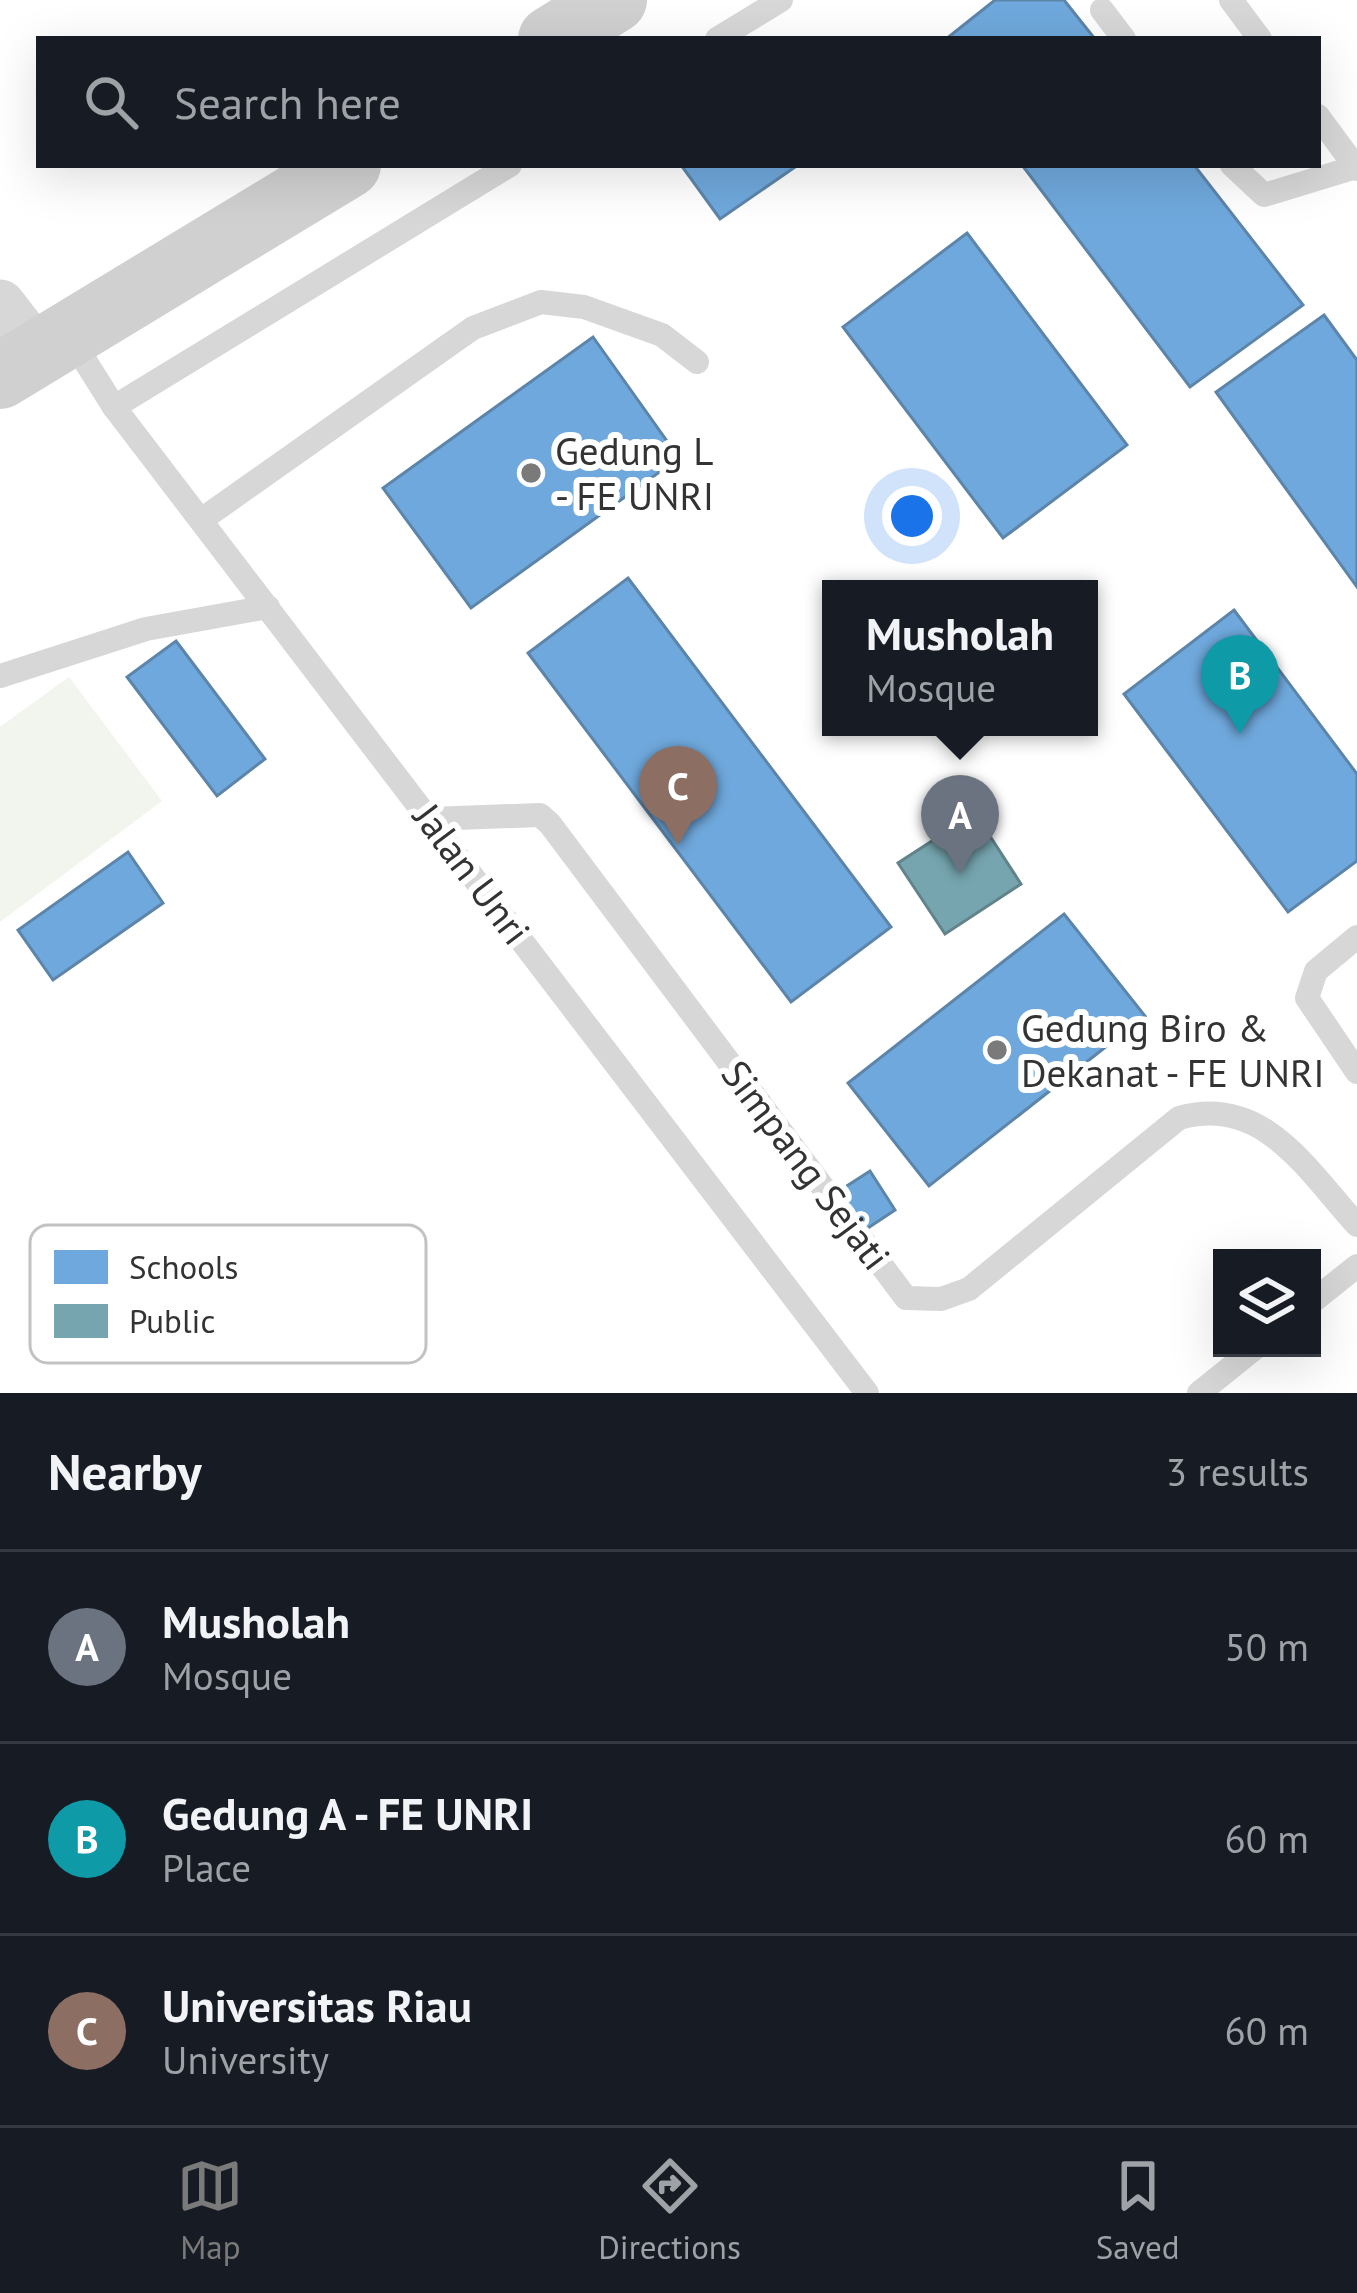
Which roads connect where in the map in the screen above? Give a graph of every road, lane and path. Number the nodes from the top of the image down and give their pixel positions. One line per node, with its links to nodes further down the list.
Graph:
1 (614, 0): 5 (street)
2 (781, 0): 6 (lane)
3 (1231, 0): 8 (lane)
4 (1102, 10): 7 (lane)
5 (556, 36)
6 (722, 36)
7 (1122, 36)
8 (1258, 36)
9 (1321, 120): 13 (lane)
10 (343, 168): 14 (street)
11 (504, 168): 16 (lane)
12 (1235, 168): 13 (lane)
13 (1356, 168)
14 (37, 345): 16 (lane, Jalan Unri)
15 (697, 362): 17 (lane)
16 (114, 407): 17 (lane, Jalan Unri)
17 (201, 520): 18 (lane, Jalan Unri)
18 (268, 607): 19 (lane); 20 (lane, Jalan Unri)
19 (0, 676)
20 (430, 819): 23 (lane, Simpang Sejati); 27 (lane, Jalan Unri)
21 (1357, 937): 22 (lane)
22 (1357, 1072)
23 (1357, 1226)
24 (1357, 1266): 25 (lane)
25 (1321, 1295)
26 (1244, 1357): 28 (lane)
27 (866, 1393)
28 (1199, 1393)

